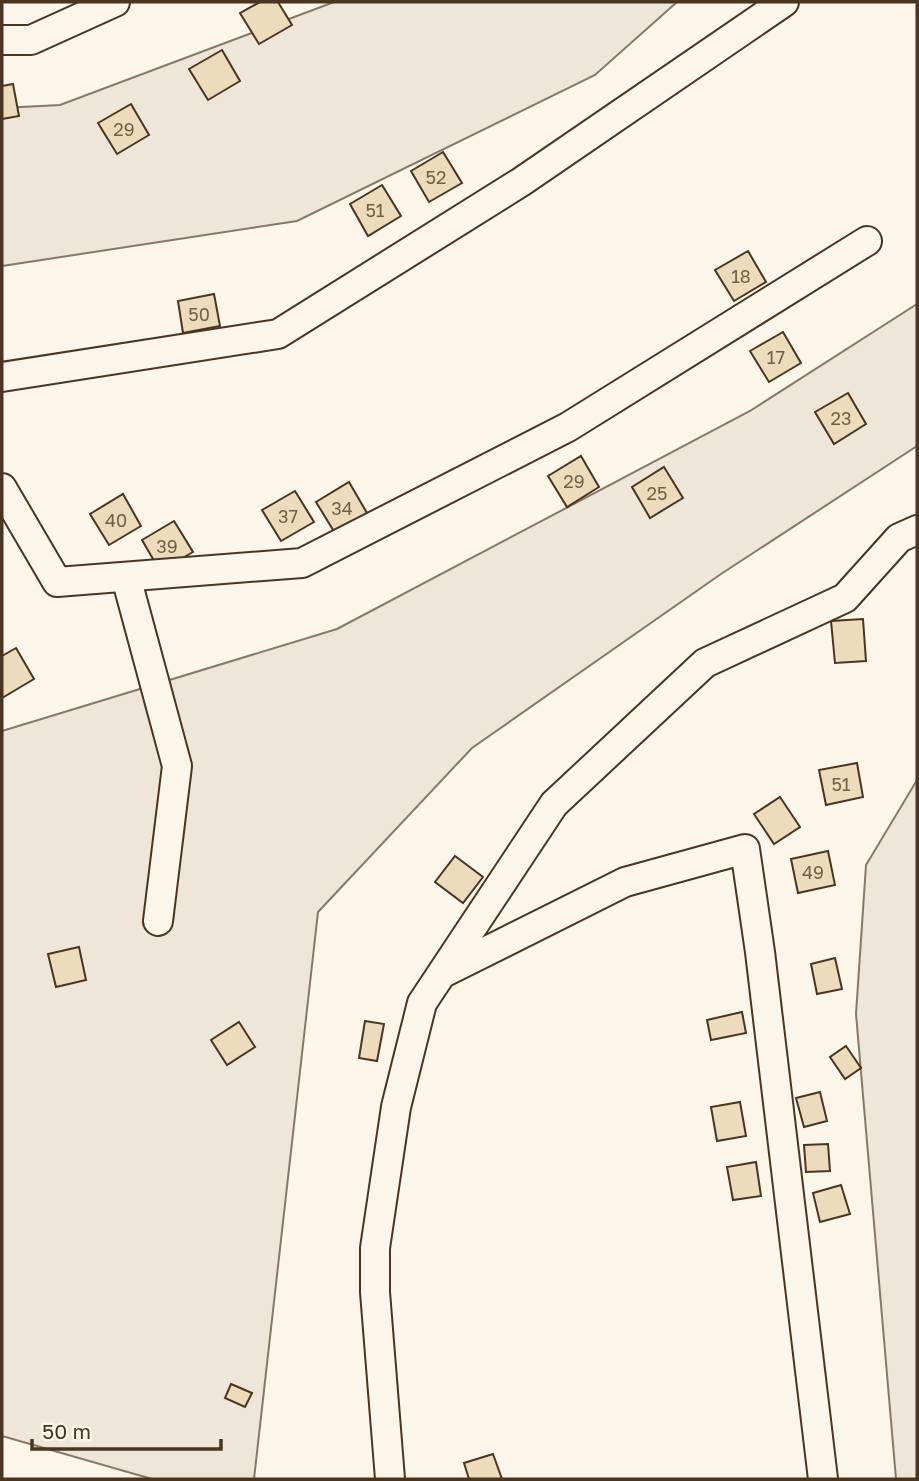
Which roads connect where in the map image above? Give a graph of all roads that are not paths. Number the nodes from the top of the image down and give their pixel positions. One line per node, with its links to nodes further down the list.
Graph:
1 (115, 2): 3 (lane)
2 (784, 2): 5 (lane)
3 (2, 40)
4 (867, 241): 8 (lane)
5 (2, 377)
6 (2, 488): 8 (lane)
7 (917, 530): 10 (lane)
8 (126, 577): 9 (lane)
9 (158, 921)
10 (441, 974): 11 (lane); 12 (lane)
11 (390, 1479)
12 (823, 1479)

